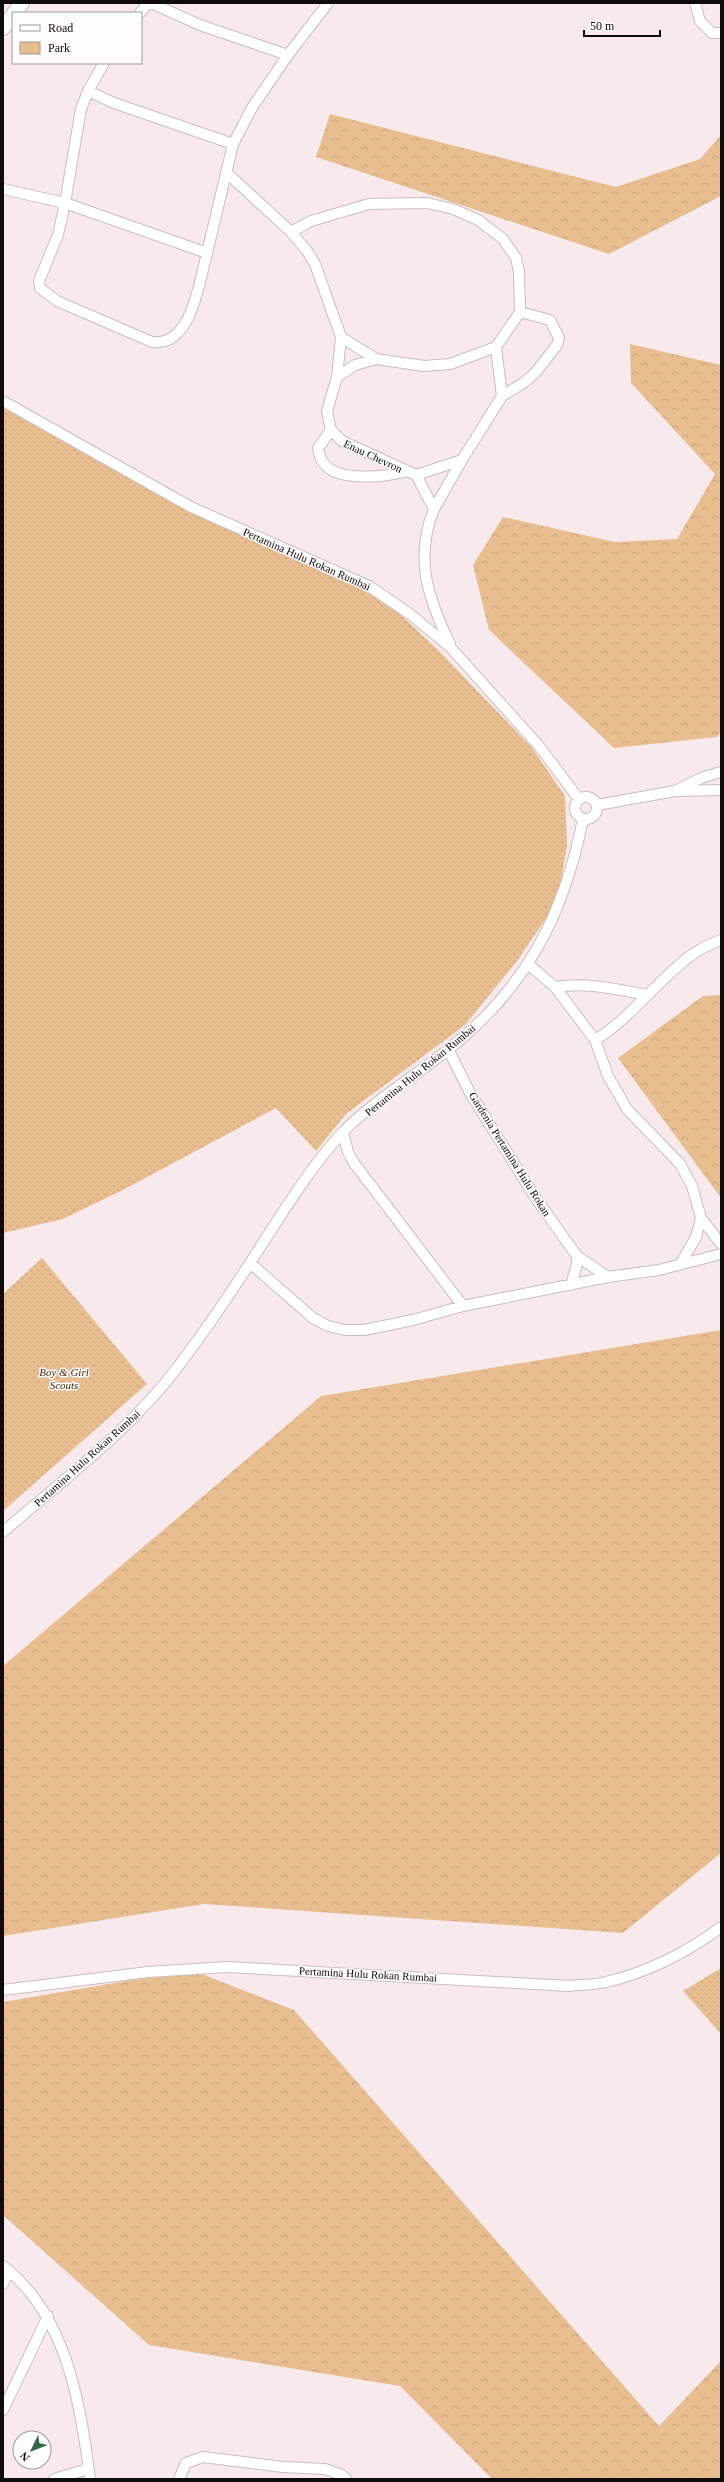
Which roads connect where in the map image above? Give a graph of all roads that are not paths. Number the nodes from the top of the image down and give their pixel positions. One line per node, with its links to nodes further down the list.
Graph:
1 (22, 3): 5 (street)
2 (149, 3): 6 (street); 10 (street)
3 (328, 3): 10 (street)
4 (694, 3): 9 (street)
5 (15, 12)
6 (141, 12)
7 (12, 17): 8 (street)
8 (3, 28)
9 (721, 33)
10 (288, 55): 13 (street)
11 (103, 64): 12 (street)
12 (88, 91): 13 (street); 16 (street)
13 (233, 144): 14 (street)
14 (227, 173): 17 (street); 18 (street)
15 (3, 189): 16 (street)
16 (65, 203): 18 (street); 18 (street)
17 (291, 232): 19 (street); 20 (street)
18 (207, 253)
19 (520, 312): 21 (street); 24 (street)
20 (341, 337): 22 (street); 23 (street)
21 (496, 347): 22 (street); 24 (street)
22 (376, 359): 23 (street)
23 (337, 377): 26 (street)
24 (502, 396): 27 (street)
25 (3, 401): 31 (street, Pertamina Hulu Rokan Rumbai)
26 (331, 430): 28 (street, Enau Chevron); 28 (street)
27 (462, 460): 29 (street); 30 (street)
28 (406, 471): 29 (street, Enau Chevron)
29 (416, 475): 30 (street, Enau Chevron)
30 (434, 509): 31 (street)
31 (452, 648): 35 (street, Pertamina Hulu Rokan Rumbai)
32 (721, 772): 34 (street)
33 (721, 790): 34 (street)
34 (675, 791): 36 (street)
35 (579, 799): 36 (street); 37 (street)
36 (597, 805): 37 (street)
37 (583, 819): 39 (street, Pertamina Hulu Rokan Rumbai)
38 (721, 940): 41 (street)
39 (529, 965): 40 (street); 43 (street, Pertamina Hulu Rokan Rumbai)
40 (555, 986): 41 (street); 42 (street)
41 (646, 995): 42 (street)
42 (595, 1040): 45 (street)
43 (448, 1049): 44 (street, Pertamina Hulu Rokan Rumbai); 48 (street, Gardenia Pertamina Hulu Rokan)
44 (343, 1132): 49 (street, Pertamina Hulu Rokan Rumbai); 53 (street)
45 (701, 1218): 46 (street); 50 (street)
46 (721, 1244)
47 (721, 1254): 50 (street)
48 (577, 1256): 51 (street); 52 (street)
49 (250, 1263): 53 (street); 54 (street, Pertamina Hulu Rokan Rumbai)
50 (681, 1263): 51 (street)
51 (608, 1276): 52 (street)
52 (571, 1285): 53 (street)
53 (463, 1306)
54 (3, 1532)
55 (721, 1927): 56 (street, Pertamina Hulu Rokan Rumbai)
56 (3, 1990)
57 (6, 2268): 58 (street); 59 (street)
58 (3, 2284)
59 (48, 2316): 60 (street); 61 (street)
60 (3, 2410)
61 (89, 2474): 62 (street)
62 (54, 2479)
63 (180, 2479): 64 (street)
64 (346, 2479)

